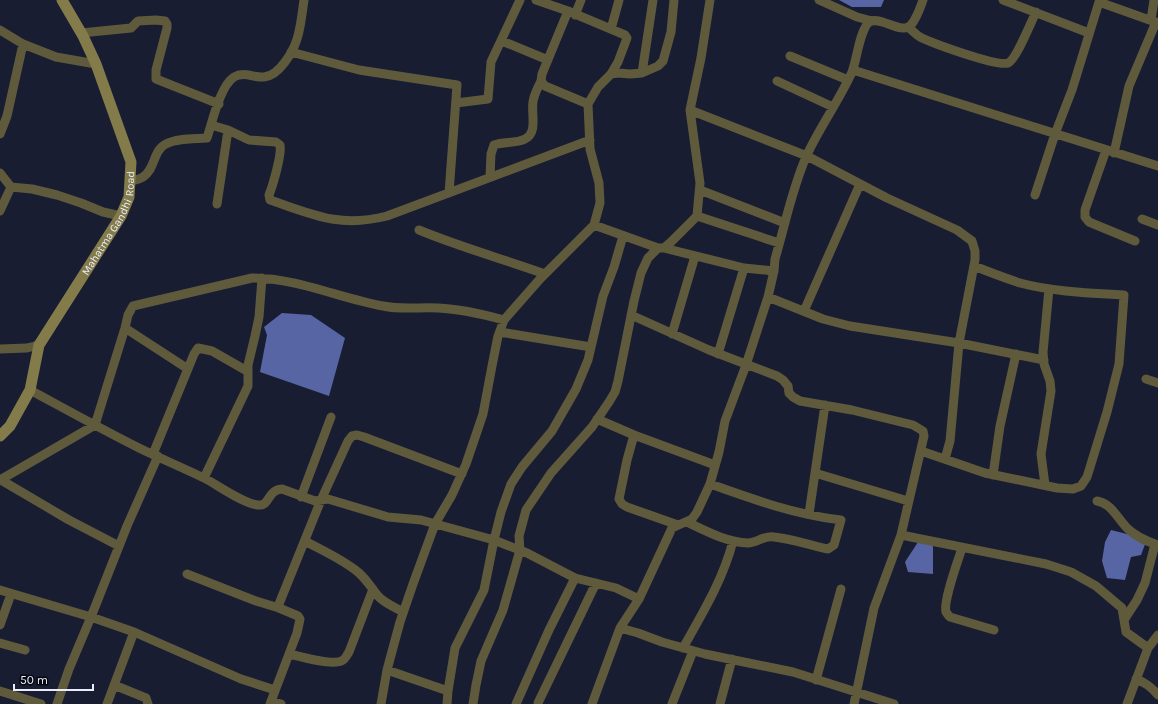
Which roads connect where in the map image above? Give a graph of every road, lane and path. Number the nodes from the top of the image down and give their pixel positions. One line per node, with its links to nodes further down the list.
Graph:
1 (62, 0): 21 (main road, Mahatma Gandhi Road)
2 (304, 0): 25 (street)
3 (520, 0): 23 (street)
4 (536, 0): 15 (street)
5 (581, 0): 15 (street)
6 (619, 0): 19 (street)
7 (653, 0): 30 (street)
8 (674, 0): 30 (street)
9 (710, 0): 39 (street)
10 (819, 0): 16 (street)
11 (923, 0): 18 (street)
12 (1003, 0): 14 (street)
13 (1154, 0): 17 (street)
14 (1036, 12): 18 (street); 22 (street)
15 (571, 13): 19 (street); 27 (street)
16 (872, 21): 18 (street); 29 (street)
17 (1155, 21): 22 (street); 45 (street)
18 (908, 27)
19 (611, 29): 31 (street)
20 (0, 30): 24 (street)
21 (81, 33): 28 (main road, Mahatma Gandhi Road); 36 (street)
22 (1089, 33): 43 (street)
23 (502, 41): 27 (street); 35 (street)
24 (23, 44): 28 (street); 42 (street)
25 (291, 52): 35 (street); 36 (street)
26 (790, 56): 32 (street)
27 (548, 60): 34 (street)
28 (96, 64): 50 (main road, Mahatma Gandhi Road)
29 (853, 70): 32 (street); 43 (street)
30 (642, 73): 31 (street)
31 (611, 74): 37 (street)
32 (848, 80): 38 (street)
33 (777, 81): 38 (street)
34 (541, 82): 37 (street); 49 (street)
35 (456, 103): 54 (street)
36 (219, 104): 40 (street)
37 (588, 104): 44 (street)
38 (833, 107): 46 (street)
39 (690, 110): 46 (street); 53 (street)
40 (211, 125): 41 (street); 50 (street)
41 (228, 130): 54 (street); 56 (street)
42 (0, 134)
43 (1055, 134): 45 (street); 55 (street)
44 (590, 144): 49 (street); 62 (street)
45 (1110, 151): 47 (street); 66 (street)
46 (807, 156): 51 (street); 61 (street)
47 (1158, 166)
48 (0, 173): 52 (street)
49 (490, 177): 54 (street)
50 (131, 181): 58 (main road, Mahatma Gandhi Road)
51 (860, 184): 70 (street); 77 (street)
52 (11, 187): 57 (street); 58 (street)
53 (700, 190): 59 (street); 61 (street)
54 (449, 192)
55 (1035, 195)
56 (217, 204)
57 (0, 211)
58 (121, 216): 84 (main road, Mahatma Gandhi Road)
59 (697, 216): 67 (street); 68 (street)
60 (1142, 220): 63 (street)
61 (786, 224): 67 (street)
62 (594, 225): 65 (street); 73 (street)
63 (1158, 225)
64 (419, 230): 73 (street)
65 (626, 237): 68 (street); 85 (street)
66 (1135, 241)
67 (779, 243): 72 (street)
68 (658, 247): 69 (street); 78 (street)
69 (695, 256): 71 (street); 82 (street)
70 (974, 266): 75 (street); 83 (street)
71 (744, 268): 72 (street); 87 (street)
72 (774, 271): 76 (street)
73 (545, 274): 79 (street)
74 (262, 278): 79 (street); 80 (street); 92 (street)
75 (1049, 289): 89 (street); 112 (street)
76 (768, 297): 77 (street); 90 (street)
77 (804, 311): 83 (street)
78 (631, 315): 82 (street); 98 (street)
79 (504, 320): 81 (street)
80 (125, 328): 91 (street); 99 (street)
81 (500, 332): 85 (street); 107 (street)
82 (672, 334): 87 (street)
83 (959, 343): 88 (street); 104 (street)
84 (39, 345): 86 (street); 95 (main road, Mahatma Gandhi Road)
85 (591, 348): 123 (street)
86 (0, 349)
87 (718, 354): 90 (street)
88 (1016, 354): 89 (street); 108 (street)
89 (1044, 360): 112 (street)
90 (746, 365): 96 (street); 105 (street)
91 (188, 369): 92 (street); 103 (street)
92 (247, 371): 109 (street)
93 (1146, 379): 94 (street)
94 (1158, 383)
95 (30, 390): 99 (street); 101 (main road, Mahatma Gandhi Road)
96 (825, 405): 102 (street); 106 (street)
97 (331, 417): 113 (street)
98 (597, 419): 100 (street); 128 (street)
99 (92, 423): 103 (street); 110 (street)
100 (634, 435): 105 (street); 120 (street)
101 (0, 436)
102 (921, 451): 104 (street); 115 (street)
103 (155, 455): 109 (street); 126 (street)
104 (945, 459): 108 (street)
105 (715, 465): 111 (street)
106 (814, 473): 115 (street); 117 (street)
107 (462, 474): 114 (street); 119 (street)
108 (993, 475): 112 (street)
109 (204, 478): 113 (street)
110 (0, 480): 126 (street)
111 (710, 484): 117 (street); 118 (street)
112 (1045, 485)
113 (301, 497): 114 (street)
114 (321, 500): 119 (street); 122 (street)
115 (908, 501): 121 (street)
116 (1096, 501): 125 (street)
117 (808, 514): 124 (street)
118 (687, 522): 120 (street); 124 (street)
119 (435, 524): 123 (street); 138 (street)
120 (678, 525): 136 (street)
121 (901, 535): 127 (street); 160 (street)
122 (305, 541): 132 (street); 137 (street)
123 (497, 541): 128 (street); 159 (street)
124 (733, 541): 147 (street)
125 (1156, 544): 140 (street)
126 (119, 546): 139 (street)
127 (962, 548): 140 (street); 143 (street)
128 (517, 549): 130 (street); 171 (street)
129 (186, 574): 137 (street)
130 (576, 578): 131 (street); 172 (street)
131 (596, 583): 136 (street); 163 (street)
132 (373, 589): 138 (street); 151 (street)
133 (841, 589): 155 (street)
134 (0, 590): 135 (street)
135 (11, 594): 139 (street); 141 (street)
136 (639, 599): 142 (street)
137 (279, 608): 151 (street)
138 (403, 612): 153 (street)
139 (91, 617): 144 (street); 165 (street)
140 (1124, 620): 148 (street)
141 (0, 625)
142 (620, 628): 147 (street); 173 (street)
143 (994, 630)
144 (134, 632): 156 (street); 157 (street)
145 (1158, 635): 148 (street)
146 (0, 642): 149 (street)
147 (683, 648): 150 (street)
148 (1148, 648): 154 (street)
149 (25, 650)
150 (693, 651): 152 (street); 174 (street)
151 (289, 654): 157 (street)
152 (732, 659): 155 (street); 175 (street)
153 (387, 670): 159 (street); 169 (street)
154 (1136, 679): 161 (street); 178 (street)
155 (816, 680): 160 (street)
156 (114, 685): 166 (street); 167 (street)
157 (275, 690): 162 (street)
158 (0, 691): 164 (street)
159 (448, 691): 170 (street)
160 (856, 692): 176 (street); 177 (street)
161 (1158, 695)
162 (270, 702): 168 (street)
163 (538, 703)
164 (41, 704)
165 (57, 704)
166 (107, 704)
167 (148, 704)
168 (281, 704)
169 (380, 704)
170 (447, 704)
171 (474, 704)
172 (516, 704)
173 (592, 704)
174 (672, 704)
175 (720, 704)
176 (854, 704)
177 (894, 704)
178 (1127, 704)

